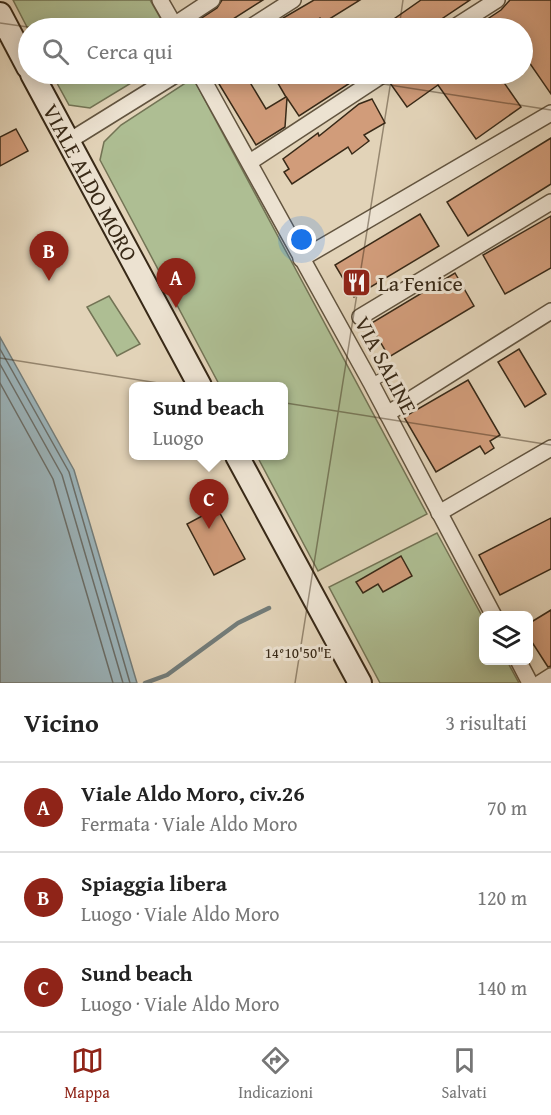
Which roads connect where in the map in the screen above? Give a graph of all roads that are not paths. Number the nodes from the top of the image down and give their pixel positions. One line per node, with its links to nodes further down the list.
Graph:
1 (160, 0): 6 (street)
2 (212, 0): 7 (street)
3 (293, 0): 8 (street)
4 (497, 0): 9 (street)
5 (0, 14): 10 (street)
6 (170, 18)
7 (187, 18)
8 (265, 18)
9 (469, 18)
10 (18, 48)
11 (38, 84): 16 (street, VIALE ALDO MORO)
12 (161, 84): 16 (street)
13 (206, 84): 17 (street, VIA SALINE)
14 (369, 84): 17 (street)
15 (551, 113): 19 (street)
16 (69, 141): 23 (street, VIALE ALDO MORO)
17 (250, 162): 19 (street, VIA SALINE)
18 (551, 202): 21 (street)
19 (301, 259): 24 (street, VIA SALINE)
20 (551, 311): 25 (street)
21 (360, 317)
22 (386, 375): 24 (lane)
23 (197, 382)
24 (371, 383): 25 (street, VIA SALINE)
25 (387, 414): 28 (street, VIA SALINE)
26 (551, 448): 28 (street)
27 (239, 460): 32 (street)
28 (439, 513): 29 (street, VIA SALINE)
29 (492, 611)
30 (521, 665): 33 (street)
31 (551, 676): 34 (street)
32 (360, 683)
33 (530, 683)
34 (540, 683)

